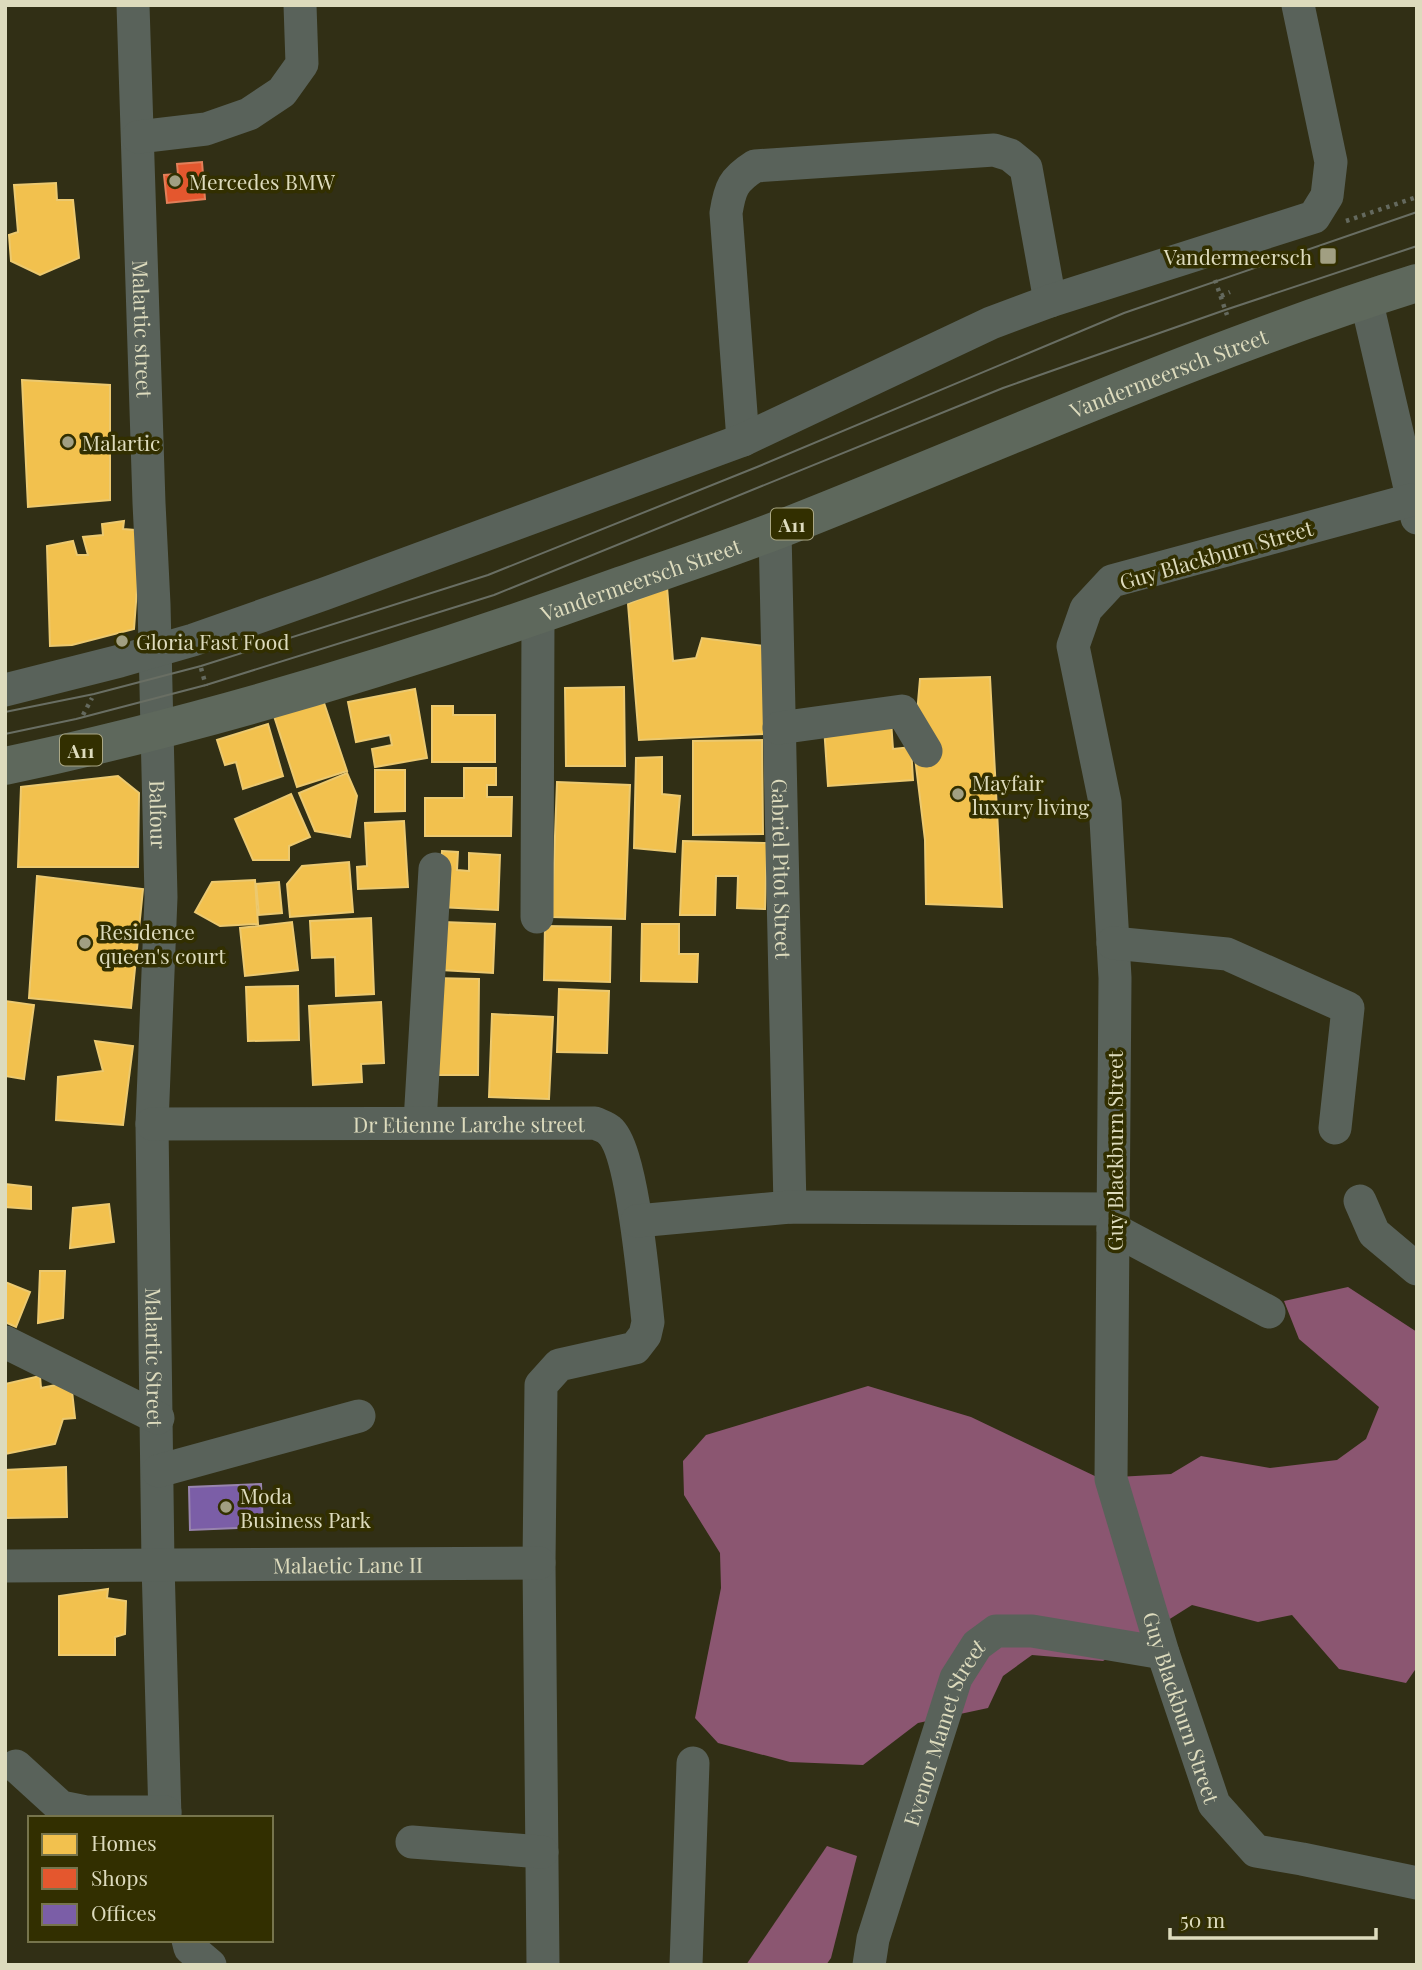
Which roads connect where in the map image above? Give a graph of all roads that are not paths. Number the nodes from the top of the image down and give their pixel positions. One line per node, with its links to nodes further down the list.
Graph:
1 (133, 5): 4 (street, Malartic street)
2 (300, 5): 4 (street)
3 (1298, 5): 7 (street)
4 (138, 137): 12 (street, Malartic street)
5 (1417, 283): 6 (main road, Vandermeersch Street / A11)
6 (1366, 299): 9 (street); 10 (main road, Vandermeersch Street / A11)
7 (1050, 301): 8 (street); 8 (street)
8 (743, 440): 12 (street)
9 (1414, 509): 21 (street, Guy Blackburn Street)
10 (775, 531): 11 (main road, Vandermeersch Street / A11); 14 (street, Gabriel Pitot Street)
11 (538, 615): 15 (main road, Vandermeersch Street / A11); 20 (street)
12 (154, 651): 13 (street); 15 (street, Malartic street)
13 (5, 690)
14 (779, 728): 16 (street); 26 (street, Gabriel Pitot Street)
15 (156, 732): 17 (main road, Vandermeersch Street / A11); 19 (street, Balfour)
16 (926, 751)
17 (5, 766)
18 (436, 869): 22 (street)
19 (161, 897): 23 (street, Malartic Street)
20 (537, 917)
21 (1113, 943): 24 (street); 27 (street, Guy Blackburn Street)
22 (420, 1122): 23 (street, Dr Etienne Larche street); 28 (street, Dr Etienne Larche street)
23 (152, 1124): 33 (street, Malartic Street)
24 (1335, 1128)
25 (1360, 1201): 29 (street)
26 (790, 1207): 27 (street); 28 (street)
27 (1114, 1219): 30 (street); 38 (street, Guy Blackburn Street)
28 (637, 1221): 35 (street, Dr Etienne Larche street)
29 (1417, 1269)
30 (1269, 1312)
31 (5, 1342): 33 (street)
32 (359, 1416): 34 (street)
33 (158, 1418): 34 (street, Malartic Street)
34 (158, 1471): 36 (street, Malartic Street)
35 (539, 1563): 36 (street, Malaetic Lane II); 43 (street, Dr Etienne Larche street)
36 (158, 1564): 37 (street, Malaetic Lane II); 41 (street, Malartic Street)
37 (5, 1566)
38 (1163, 1653): 44 (street, Guy Blackburn Street); 47 (street, Evenor Mamet Street)
39 (693, 1763): 46 (street)
40 (16, 1766): 41 (street)
41 (165, 1815)
42 (412, 1842): 43 (street)
43 (542, 1853): 45 (street, Dr Etienne Larche street)
44 (1417, 1883)
45 (543, 1965)
46 (685, 1965)
47 (869, 1965)

